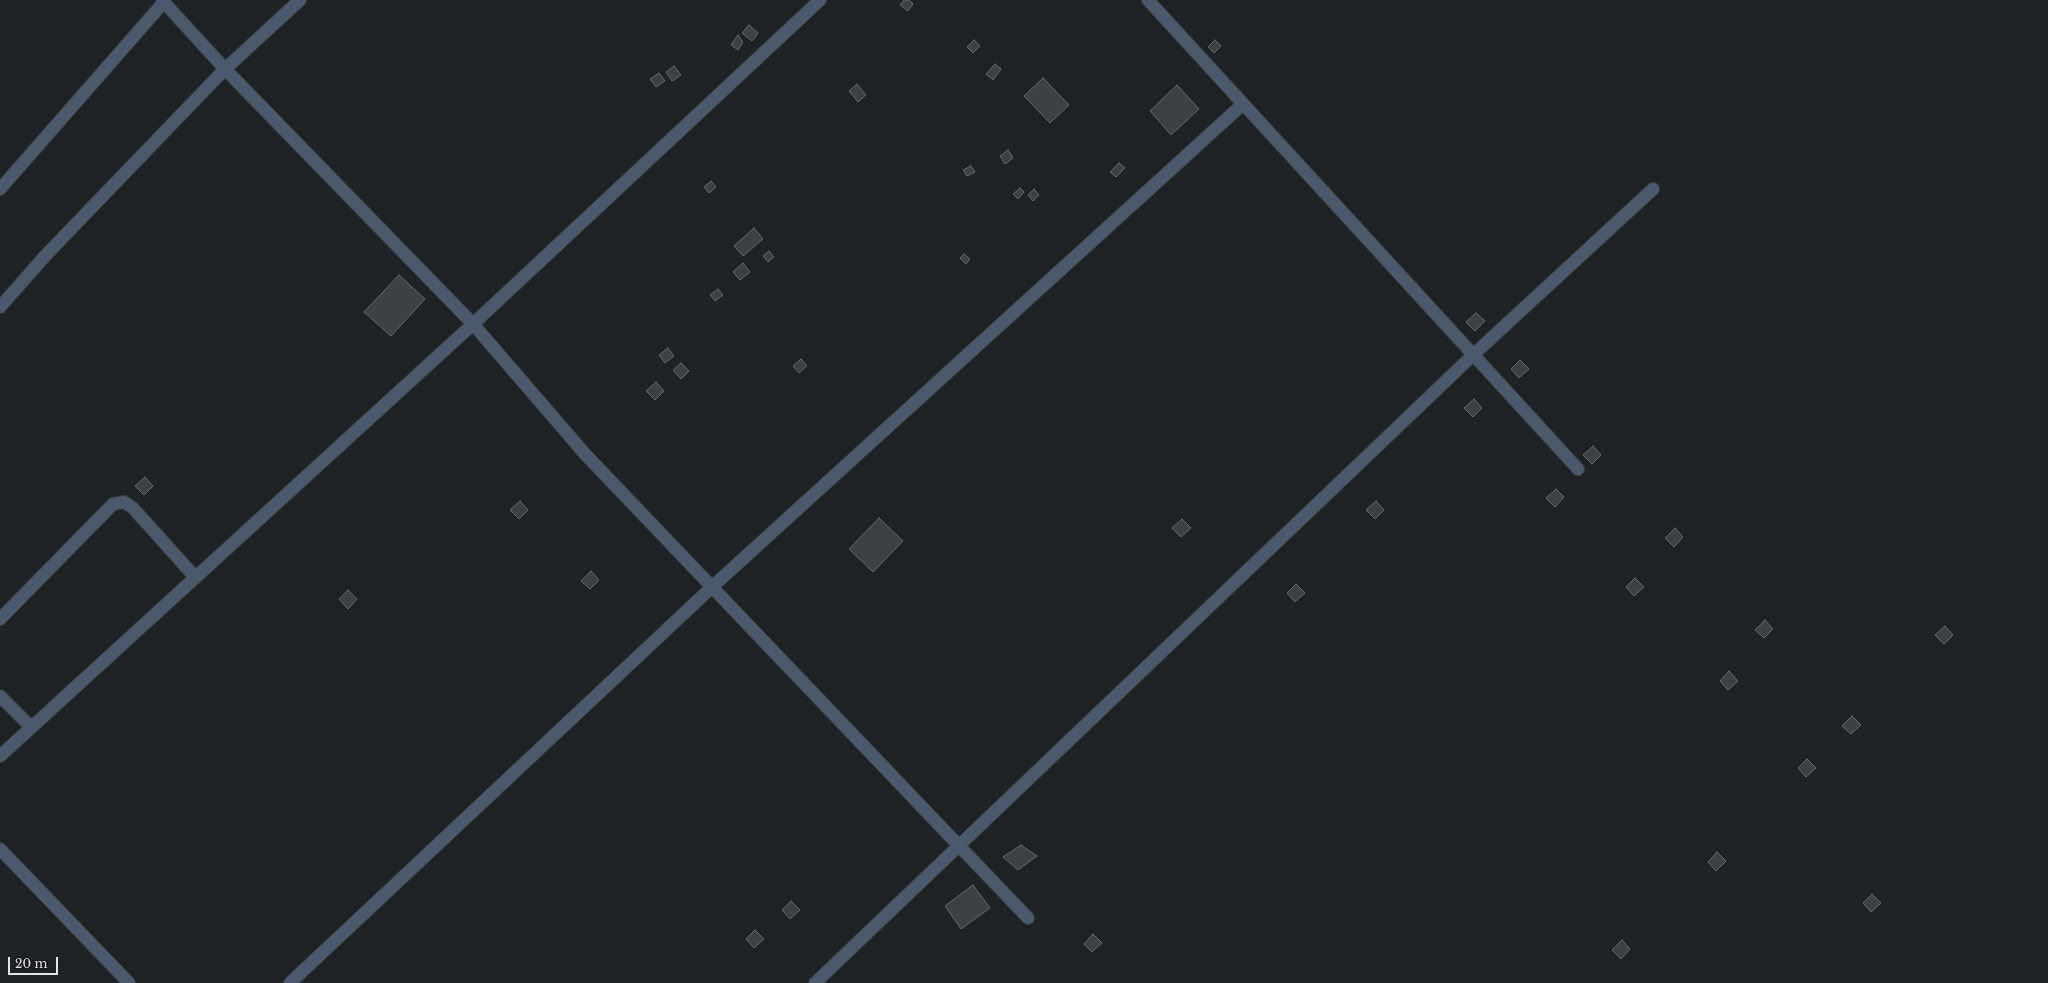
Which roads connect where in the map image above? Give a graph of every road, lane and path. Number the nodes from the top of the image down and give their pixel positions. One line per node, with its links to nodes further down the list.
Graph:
1 (300, 0): 5 (street)
2 (820, 0): 10 (street)
3 (1148, 0): 6 (street)
4 (163, 1): 5 (street); 7 (street)
5 (226, 69): 9 (street); 10 (street)
6 (1243, 104): 11 (street); 14 (street)
7 (0, 189)
8 (1653, 189): 11 (street)
9 (1, 305)
10 (473, 324): 13 (street); 14 (street)
11 (1473, 355): 12 (street); 19 (street)
12 (1578, 470)
13 (195, 577): 15 (street); 17 (street)
14 (712, 587): 19 (street); 23 (street)
15 (0, 619)
16 (0, 696): 17 (street)
17 (31, 727): 18 (street)
18 (0, 756)
19 (960, 845): 21 (street); 24 (street)
20 (0, 849): 22 (street)
21 (1028, 918)
22 (128, 983)
23 (290, 983)
24 (815, 983)

